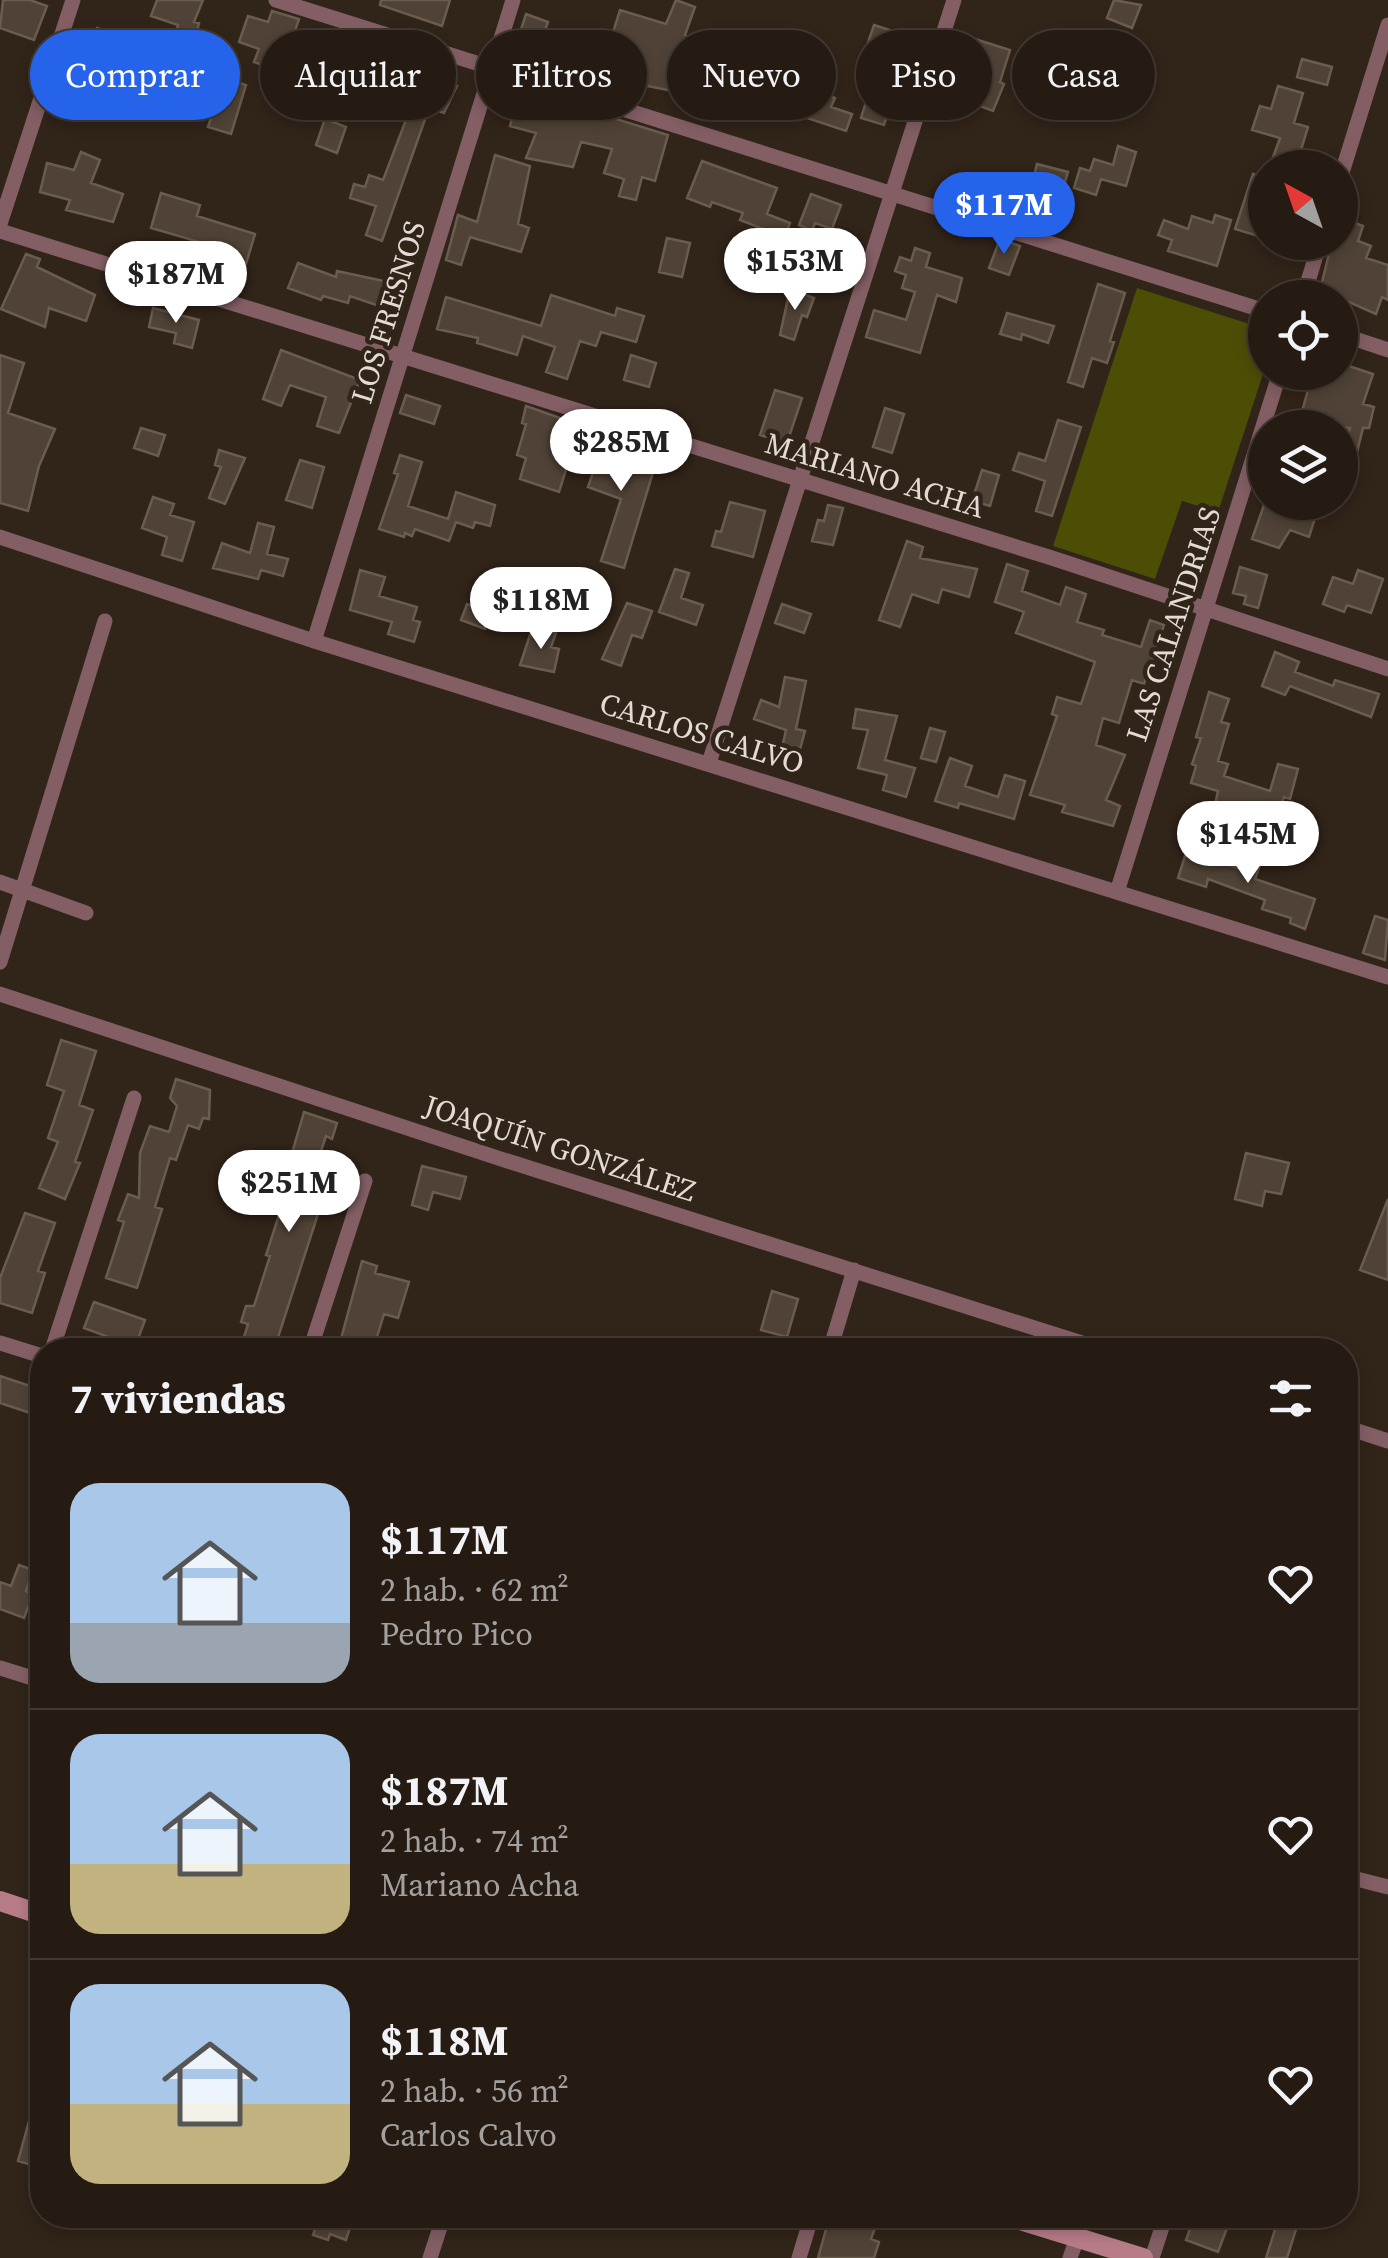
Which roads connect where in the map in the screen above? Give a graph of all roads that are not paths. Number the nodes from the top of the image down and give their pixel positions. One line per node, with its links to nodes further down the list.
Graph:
1 (73, 0): 12 (street)
2 (276, 0): 7 (street)
3 (513, 0): 6 (street, LOS FRESNOS)
4 (954, 0): 11 (street)
5 (1388, 25): 10 (street)
6 (503, 30)
7 (476, 62)
8 (476, 117): 16 (street, LOS FRESNOS)
9 (647, 117): 11 (street)
10 (1349, 150)
11 (893, 196): 13 (street); 18 (street)
12 (0, 228): 16 (street, MARIANO ACHA)
13 (1248, 306)
14 (1358, 340): 15 (street)
15 (1388, 350)
16 (404, 357): 18 (street, MARIANO ACHA); 22 (street, LOS FRESNOS)
17 (1274, 390): 20 (street, LAS CALANDRIAS)
18 (800, 481): 20 (street, MARIANO ACHA); 24 (street)
19 (0, 538): 22 (street, CARLOS CALVO)
20 (1204, 610): 23 (street, MARIANO ACHA); 27 (street, LAS CALANDRIAS)
21 (106, 620): 26 (street)
22 (314, 641): 24 (street, CARLOS CALVO)
23 (1388, 669)
24 (709, 764): 27 (street, CARLOS CALVO)
25 (0, 882): 26 (street)
26 (23, 890): 28 (street); 29 (street)
27 (1117, 892): 30 (street, CARLOS CALVO)
28 (86, 912)
29 (0, 962)
30 (1388, 977)
31 (0, 994): 34 (street, JOAQUÍN GONZÁLEZ)
32 (134, 1098): 35 (street)
33 (365, 1180): 36 (street)
34 (854, 1270): 37 (street); 38 (street, JOAQUÍN GONZÁLEZ)
35 (56, 1338)
36 (314, 1338)
37 (834, 1338)
38 (1066, 1338)
39 (0, 1343): 40 (street)
40 (30, 1352)
41 (1358, 1431): 42 (street)
42 (1388, 1441)
43 (0, 1668): 44 (street)
44 (30, 1677)
45 (1358, 1879): 46 (street)
46 (1388, 1887)
47 (0, 1901): 48 (street)
48 (30, 1910)
49 (440, 2228): 54 (street)
50 (808, 2228): 55 (street)
51 (1032, 2228): 53 (street)
52 (1162, 2228): 57 (street)
53 (1074, 2248): 56 (street)
54 (430, 2258)
55 (798, 2258)
56 (1143, 2258)
57 (1152, 2258)

